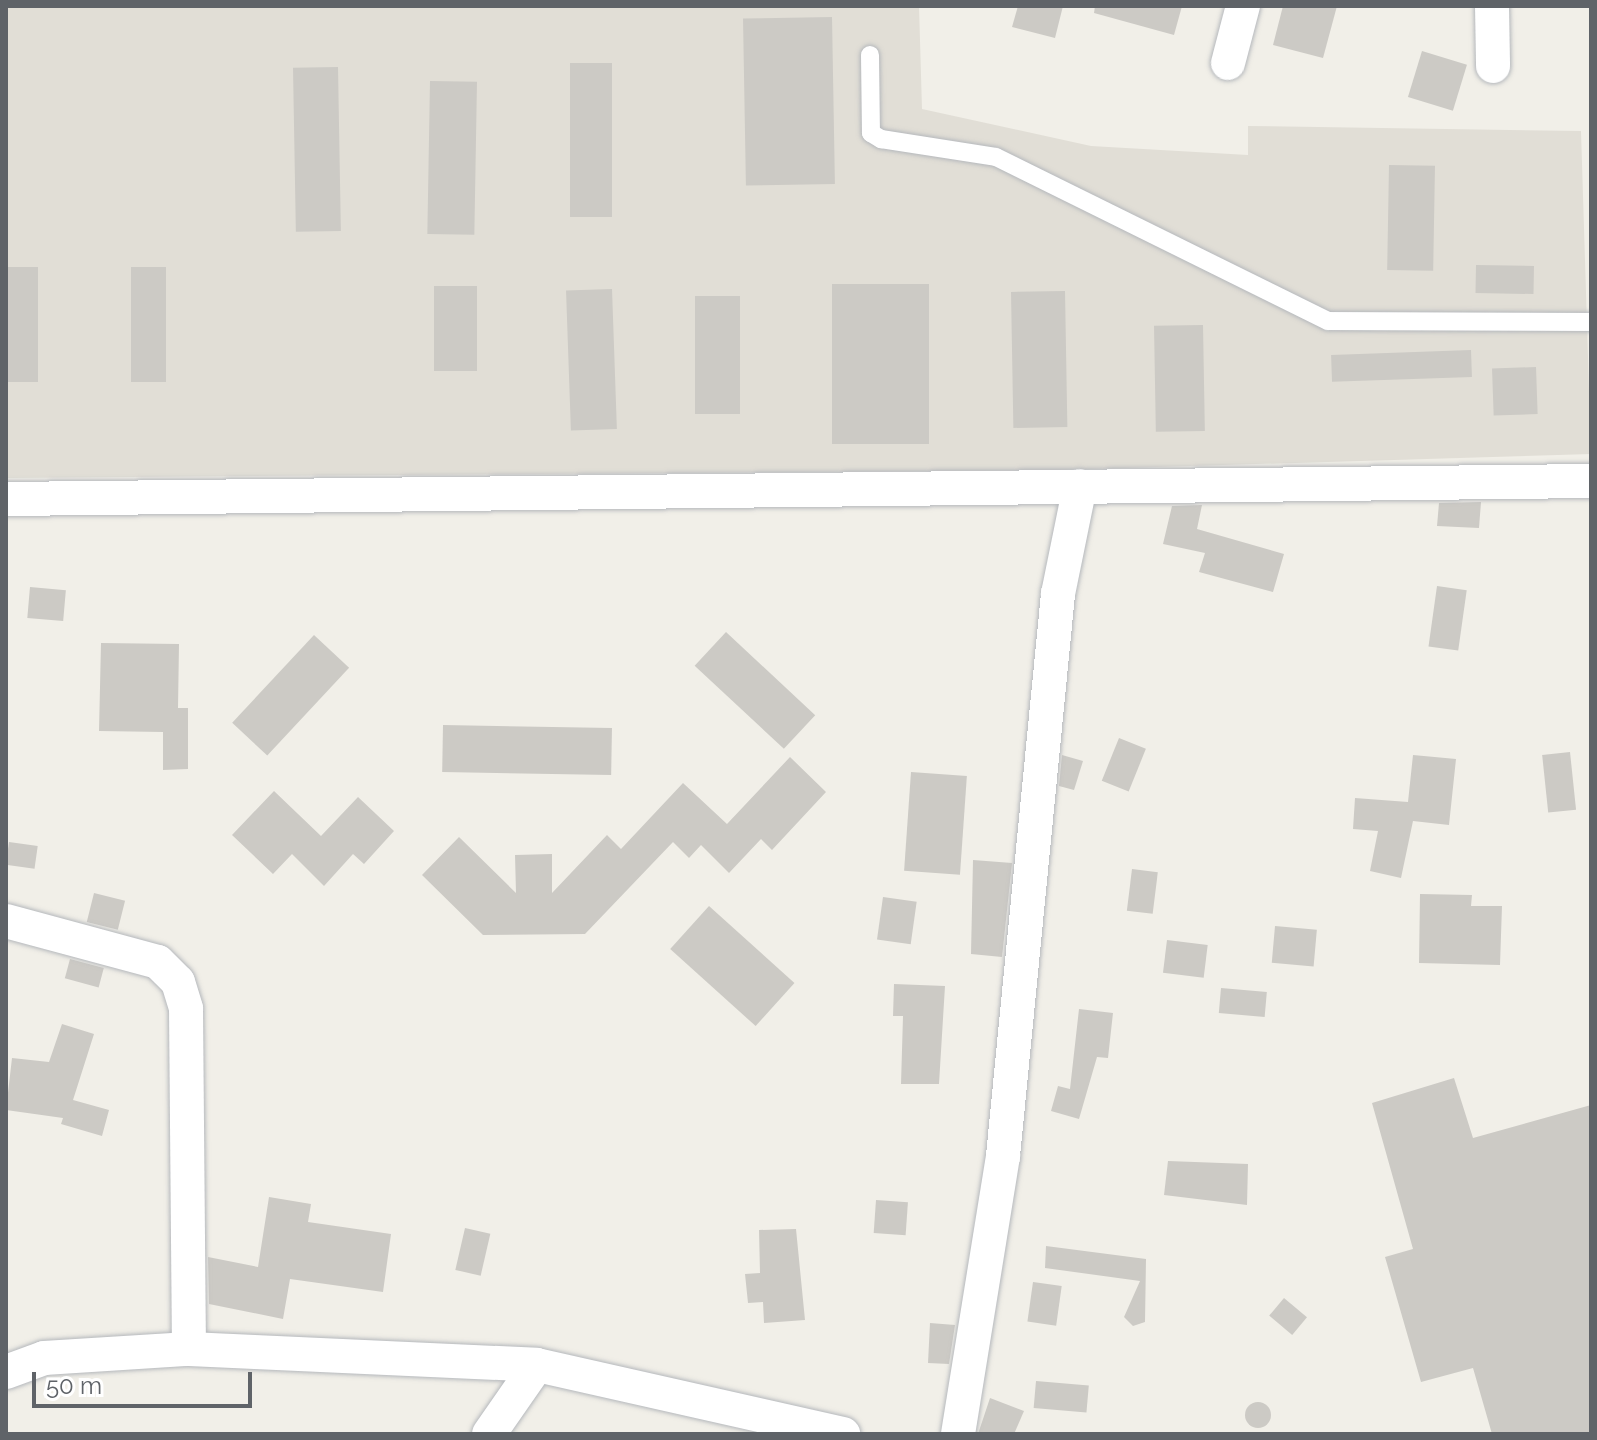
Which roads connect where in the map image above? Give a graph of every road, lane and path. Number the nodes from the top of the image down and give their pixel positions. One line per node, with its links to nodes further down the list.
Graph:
1 (1243, 6): 4 (street)
2 (1492, 6): 5 (street)
3 (870, 55): 6 (lane)
4 (1228, 63)
5 (1493, 66)
6 (1591, 322)
7 (1591, 481): 8 (street)
8 (1080, 486): 9 (street); 16 (street)
9 (6, 499)
10 (6, 921): 11 (street)
11 (189, 1349): 12 (street); 13 (street)
12 (537, 1365): 14 (street); 15 (street)
13 (6, 1372)
14 (489, 1434)
15 (843, 1434)
16 (958, 1434)

